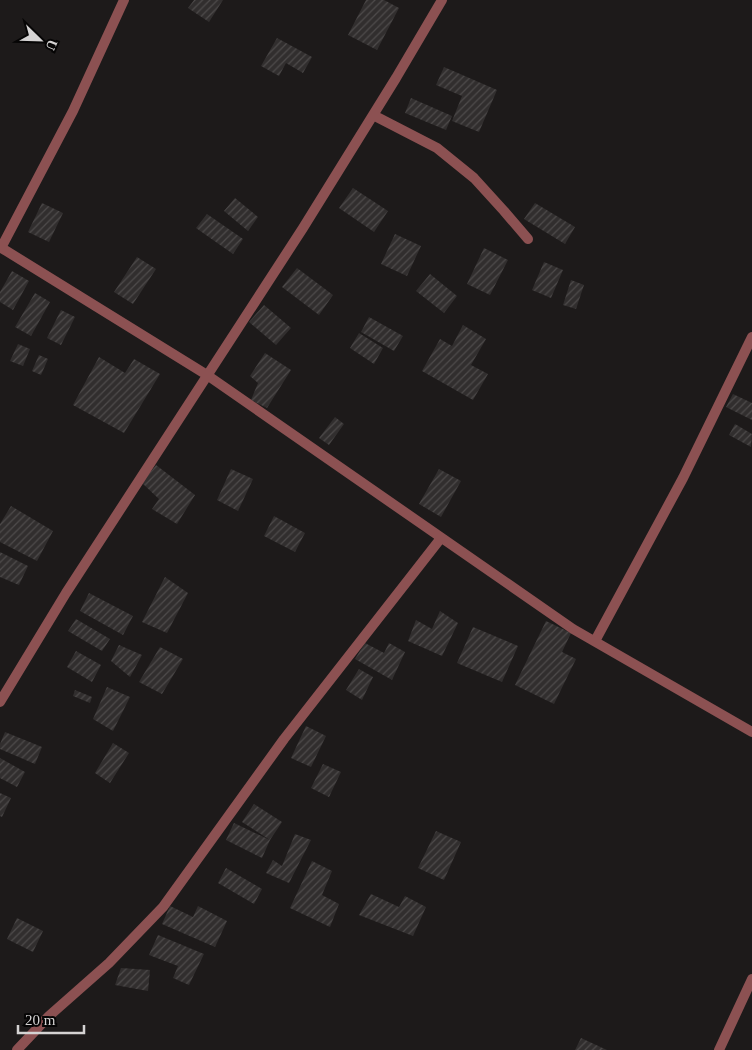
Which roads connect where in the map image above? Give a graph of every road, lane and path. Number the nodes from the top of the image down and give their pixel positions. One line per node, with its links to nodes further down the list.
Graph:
1 (124, 0): 5 (street)
2 (442, 0): 3 (street)
3 (373, 115): 4 (street); 7 (street)
4 (528, 239)
5 (0, 247): 7 (street)
6 (752, 337): 9 (street)
7 (207, 375): 8 (street); 10 (street)
8 (441, 538): 9 (street); 13 (street)
9 (594, 641): 11 (street)
10 (0, 702)
11 (752, 732)
12 (752, 979): 14 (street)
13 (17, 1050)
14 (719, 1050)

